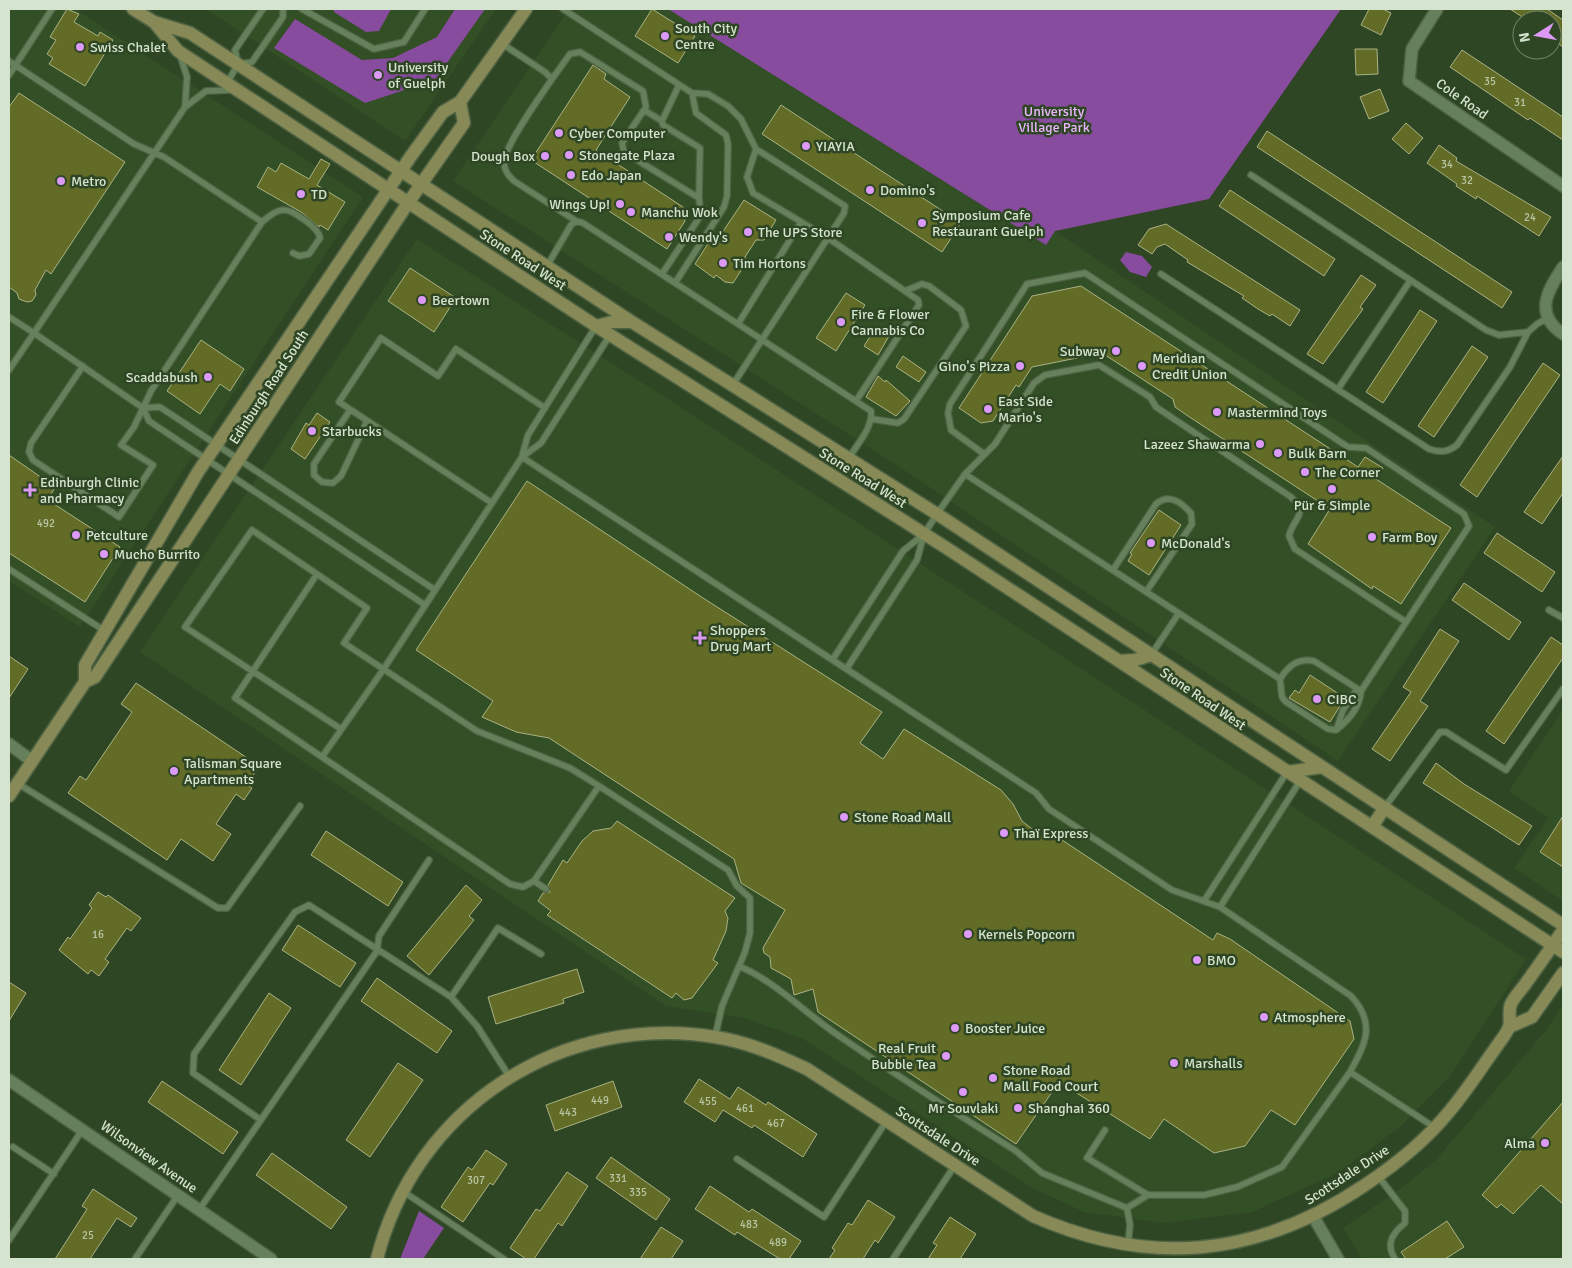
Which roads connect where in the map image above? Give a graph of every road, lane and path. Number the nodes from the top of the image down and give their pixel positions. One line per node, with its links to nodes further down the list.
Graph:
1 (52, 9): 15 (lane)
2 (132, 9): 10 (main road, Stone Road West)
3 (264, 9): 14 (lane)
4 (283, 9): 14 (lane)
5 (302, 9): 6 (lane)
6 (425, 9)
7 (526, 9): 11 (main road, Edinburgh Road South)
8 (563, 9): 18 (lane)
9 (1437, 9): 30 (street, Cole Road)
10 (154, 22): 12 (main road, Stone Road West); 14 (main road, Stone Road West)
11 (501, 43): 17 (lane); 21 (main road, Edinburgh Road South)
12 (178, 51): 19 (main road, Stone Road West); 22 (lane)
13 (9, 61): 15 (lane)
14 (238, 64): 19 (lane); 27 (main road, Stone Road West)
15 (15, 65): 16 (lane); 26 (lane)
16 (9, 75)
17 (552, 79): 23 (lane); 34 (lane)
18 (679, 85): 20 (lane); 24 (lane)
19 (232, 86): 22 (lane); 31 (main road, Stone Road West)
20 (692, 93): 25 (lane); 44 (lane)
21 (460, 102): 27 (main road, Edinburgh Road South); 29 (main road, Edinburgh Road South)
22 (185, 107): 26 (lane)
23 (644, 110): 24 (lane); 32 (lane)
24 (662, 121): 32 (lane)
25 (756, 149): 36 (lane); 37 (lane)
26 (154, 153): 35 (lane); 52 (lane)
27 (400, 170): 29 (main road, Stone Road West); 31 (main road, Edinburgh Road South)
28 (1251, 175): 43 (lane)
29 (422, 184): 33 (main road, Edinburgh Road South); 39 (main road, Stone Road West)
30 (1563, 186)
31 (388, 189): 33 (main road, Stone Road West); 66 (main road, Edinburgh Road South)
32 (699, 198): 41 (lane)
33 (408, 203): 50 (main road, Stone Road West); 71 (main road, Edinburgh Road South)
34 (576, 221): 39 (lane); 41 (lane)
35 (262, 222): 38 (lane); 61 (lane)
36 (802, 222): 37 (lane); 49 (lane)
37 (828, 238): 45 (lane); 55 (lane)
38 (293, 253)
39 (547, 266): 48 (main road, Stone Road West)
40 (1563, 267): 47 (street)
41 (662, 274): 44 (lane)
42 (1161, 274): 59 (lane)
43 (1410, 280): 51 (lane); 59 (lane)
44 (675, 283): 49 (lane)
45 (905, 291): 60 (lane); 64 (lane)
46 (9, 317): 52 (lane)
47 (1548, 318): 51 (lane); 53 (street)
48 (632, 322): 50 (main road); 58 (main road, Stone Road West)
49 (738, 324): 55 (lane)
50 (596, 326): 54 (main road, Stone Road West); 62 (lane)
51 (1528, 332): 59 (lane)
52 (34, 333): 56 (lane); 57 (lane)
53 (1563, 334)
54 (610, 335): 68 (lane); 76 (main road, Stone Road West)
55 (762, 340): 58 (lane); 60 (lane)
56 (83, 366): 61 (lane); 61 (lane)
57 (9, 370)
58 (732, 386): 69 (main road, Stone Road West)
59 (1338, 389)
60 (856, 401): 64 (lane)
61 (143, 408): 66 (lane); 70 (lane)
62 (544, 408): 63 (lane); 68 (lane)
63 (350, 410): 65 (lane); 65 (lane)
64 (872, 419): 69 (lane)
65 (367, 421): 74 (lane)
66 (217, 445): 70 (main road, Edinburgh Road South); 71 (lane)
67 (984, 454): 72 (lane); 86 (lane); 86 (lane)
68 (522, 457): 74 (lane); 89 (lane)
69 (848, 458): 75 (main road, Stone Road West)
70 (206, 460): 73 (lane); 87 (main road, Edinburgh Road South)
71 (239, 460): 73 (main road, Edinburgh Road South); 80 (lane)
72 (965, 474): 75 (lane); 78 (lane)
73 (229, 476): 82 (lane); 95 (main road, Edinburgh Road South)
74 (492, 503): 80 (lane)
75 (937, 514): 76 (lane); 88 (main road, Stone Road West)
76 (924, 534): 89 (lane); 90 (main road, Stone Road West); 91 (lane)
77 (9, 569): 87 (lane)
78 (1113, 570): 81 (lane); 81 (lane)
79 (317, 574): 92 (lane); 93 (lane); 93 (lane)
80 (434, 590): 82 (lane)
81 (1146, 592): 84 (lane)
82 (425, 605): 92 (lane)
83 (1549, 610): 85 (lane)
84 (1179, 613): 88 (lane); 94 (lane)
85 (1563, 618)
86 (1406, 622): 97 (lane)
87 (105, 631): 95 (main road, Edinburgh Road South)
88 (1151, 655): 90 (main road); 103 (main road, Stone Road West)
89 (833, 659): 91 (lane)
90 (1120, 661): 104 (main road, Stone Road West)
91 (847, 668): 115 (lane)
92 (383, 670): 98 (lane); 107 (lane)
93 (252, 671): 98 (lane); 101 (lane)
94 (1280, 679): 97 (lane); 99 (lane)
95 (85, 682): 102 (main road, Edinburgh Road South)
96 (1563, 689): 110 (lane)
97 (1359, 690): 99 (lane); 99 (lane)
98 (341, 729): 101 (lane)
99 (1336, 730)
100 (9, 744): 102 (street)
101 (322, 757): 113 (lane)
102 (32, 761): 106 (main road, Edinburgh Road South)
103 (1322, 767): 104 (main road); 110 (main road, Stone Road West)
104 (1287, 772): 105 (main road, Stone Road West); 115 (lane)
105 (1300, 781): 111 (main road, Stone Road West); 116 (lane)
106 (17, 783): 108 (main road, Edinburgh Road South); 109 (lane)
107 (599, 786): 113 (lane); 122 (lane)
108 (9, 796)
109 (300, 806)
110 (1385, 807): 111 (main road); 117 (main road, Stone Road West)
111 (1372, 827): 119 (main road, Stone Road West)
112 (429, 860): 120 (lane)
113 (534, 881): 114 (lane)
114 (546, 889)
115 (1204, 902): 116 (lane)
116 (1220, 907): 127 (lane)
117 (1563, 925)
118 (1563, 930): 119 (main road, Scottsdale Drive)
119 (1558, 948): 125 (main road, Scottsdale Drive)
120 (377, 951): 124 (lane); 130 (lane); 130 (lane)
121 (541, 954): 124 (lane)
122 (739, 966): 126 (lane); 143 (lane)
123 (1563, 973): 125 (main road)
124 (451, 997): 128 (lane)
125 (1509, 1027): 132 (main road, Scottsdale Drive)
126 (715, 1037): 128 (main road, Scottsdale Drive); 131 (main road, Scottsdale Drive)
127 (1350, 1072): 132 (lane); 141 (lane)
128 (509, 1076): 140 (main road, Scottsdale Drive)
129 (9, 1080): 133 (street, Wilsonview Avenue)
130 (261, 1120): 144 (lane)
131 (887, 1120): 136 (lane); 137 (main road, Scottsdale Drive)
132 (1435, 1128): 139 (main road, Scottsdale Drive)
133 (84, 1129): 138 (lane); 142 (street, Wilsonview Avenue)
134 (1105, 1130): 141 (lane)
135 (13, 1147): 138 (lane)
136 (737, 1159)
137 (955, 1165): 147 (main road, Scottsdale Drive); 152 (lane)
138 (54, 1174): 146 (lane)
139 (1378, 1176): 145 (main road, Scottsdale Drive); 154 (lane)
140 (402, 1191): 150 (main road, Scottsdale Drive); 151 (lane)
141 (1148, 1195): 143 (lane)
142 (178, 1196): 144 (street, Wilsonview Avenue); 148 (lane)
143 (1127, 1208): 147 (lane)
144 (199, 1210): 149 (street, Wilsonview Avenue)
145 (1313, 1216): 147 (main road, Scottsdale Drive); 153 (street)
146 (9, 1240)
147 (1128, 1247)
148 (135, 1259)
149 (271, 1259)
150 (376, 1259)
151 (504, 1259)
152 (893, 1259)
153 (1338, 1259)
154 (1395, 1259)

